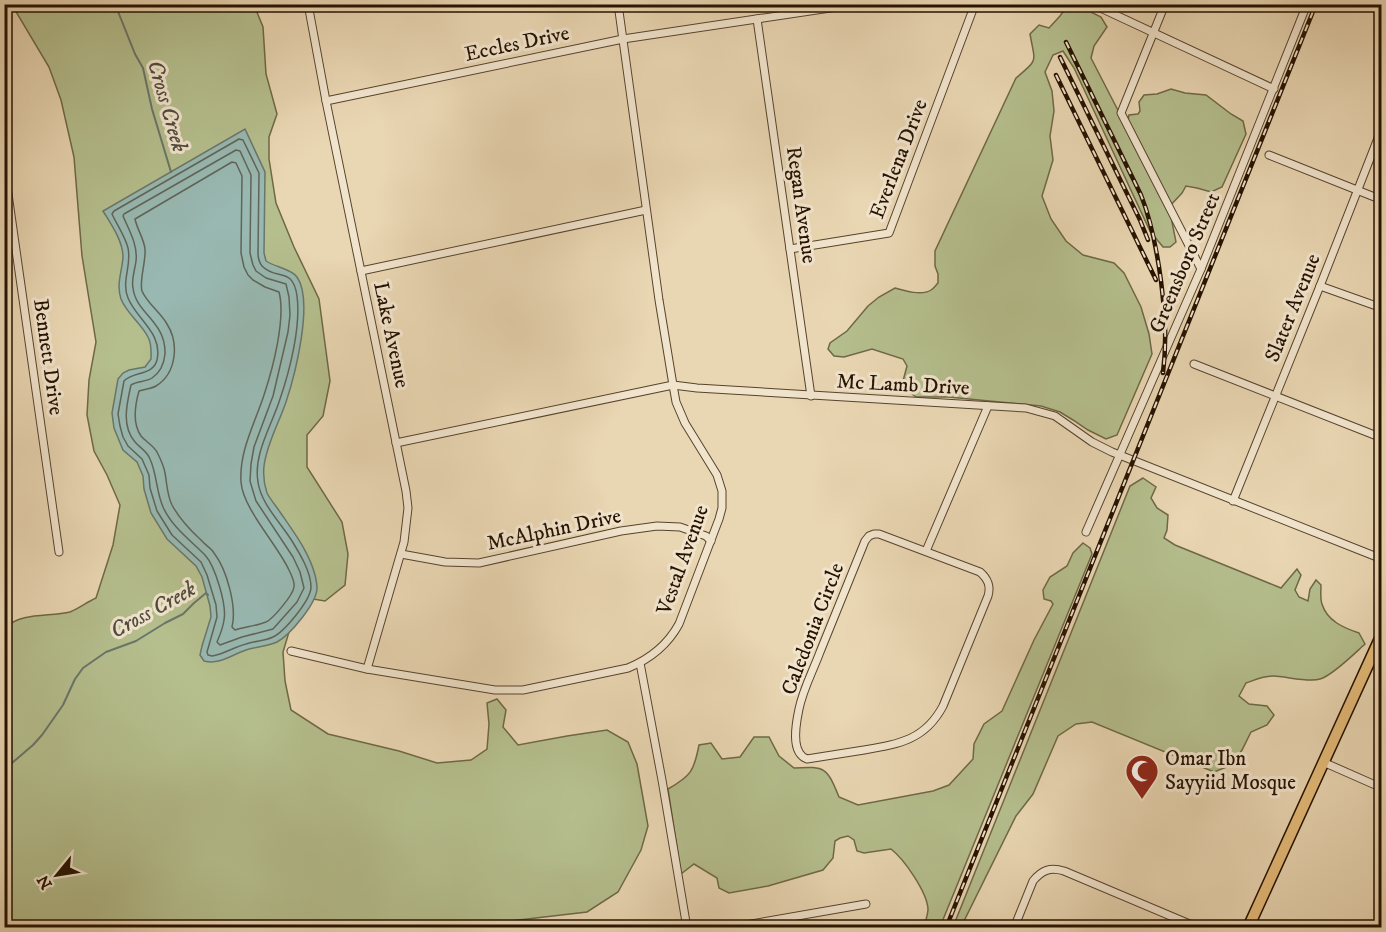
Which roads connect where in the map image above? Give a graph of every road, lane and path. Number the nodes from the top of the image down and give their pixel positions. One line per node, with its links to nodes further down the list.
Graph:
1 (308, 4): 12 (street, Lake Avenue)
2 (618, 4): 10 (street, Vestal Avenue)
3 (857, 4): 8 (street, Eccles Drive)
4 (975, 4): 20 (street, Everlena Drive)
5 (1092, 4): 9 (street)
6 (1165, 4): 9 (street)
7 (1307, 4): 11 (street, Greensboro Street)
8 (757, 19): 10 (street, Eccles Drive); 20 (street, Regan Avenue)
9 (1153, 32): 11 (street); 21 (street)
10 (623, 39): 12 (street, Eccles Drive); 19 (street, Vestal Avenue)
11 (1274, 89): 21 (street, Greensboro Street)
12 (326, 101): 22 (street, Lake Avenue)
13 (1382, 128): 16 (street, Slater Avenue)
14 (1269, 155): 16 (street)
15 (4, 166): 18 (street, Bennett Drive)
16 (1357, 190): 17 (street); 23 (street, Slater Avenue)
17 (1382, 200)
18 (7, 204): 37 (street, Bennett Drive)
19 (646, 210): 22 (street); 26 (street, Vestal Avenue)
20 (790, 249): 27 (street, Regan Avenue)
21 (1201, 269): 32 (street, Greensboro Street)
22 (361, 271): 31 (street, Lake Avenue)
23 (1320, 286): 24 (street); 28 (street, Slater Avenue)
24 (1382, 308)
25 (1194, 364): 28 (street)
26 (673, 385): 27 (street, Mc Lamb Drive); 31 (street, Mc Lamb Drive); 35 (street, Vestal Avenue)
27 (811, 396): 29 (street, Mc Lamb Drive)
28 (1275, 396): 30 (street); 33 (street, Slater Avenue)
29 (988, 406): 32 (street, Mc Lamb Drive); 36 (street)
30 (1382, 438)
31 (396, 443): 38 (street, Lake Avenue)
32 (1119, 455): 33 (street, Mc Lamb Drive); 34 (street, Greensboro Street)
33 (1233, 501): 39 (street, Mc Lamb Drive)
34 (1086, 532)
35 (711, 541): 38 (street, McAlphin Drive); 42 (street, Vestal Avenue)
36 (926, 551): 36 (street, Caledonia Circle)
37 (59, 552)
38 (401, 554): 43 (street, Lake Avenue)
39 (1382, 559)
40 (1382, 634): 44 (main road)
41 (291, 651): 43 (street, Vestal Avenue)
42 (640, 663): 43 (street, Vestal Avenue); 47 (street)
43 (367, 669)
44 (1323, 762): 45 (street); 51 (main road)
45 (1382, 788)
46 (866, 904): 48 (street)
47 (687, 927)
48 (728, 927)
49 (1014, 927): 50 (street)
50 (1199, 927)
51 (1248, 927)

